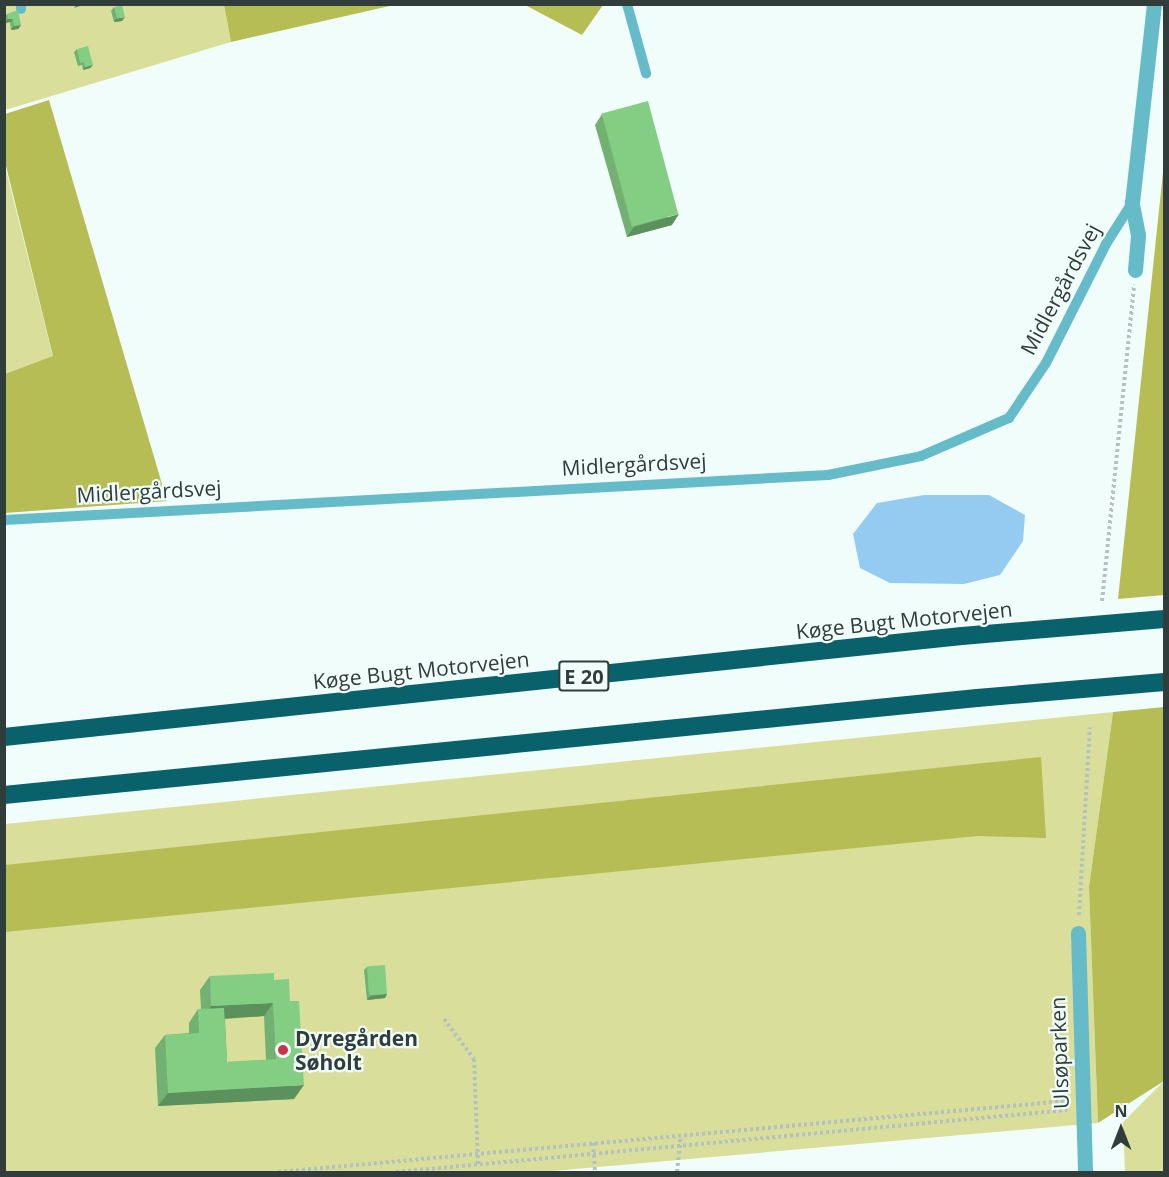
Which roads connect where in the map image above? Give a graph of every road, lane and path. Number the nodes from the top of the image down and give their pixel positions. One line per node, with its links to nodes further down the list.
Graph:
1 (627, 4): 3 (lane)
2 (1154, 4): 4 (street, Midlergårdsvej)
3 (646, 73)
4 (1132, 203): 5 (street, Midlergårdsvej); 6 (lane, Midlergårdsvej)
5 (1135, 270): 7 (path)
6 (4, 520)
7 (1102, 601)
8 (1164, 619): 11 (highway, Køge Bugt Motorvejen / E 20)
9 (1164, 682): 12 (highway)
10 (1090, 727): 13 (path)
11 (4, 737)
12 (4, 795)
13 (1078, 933): 15 (street, Ulsøparken)
14 (444, 1019): 19 (path)
15 (1082, 1104): 16 (path); 18 (path); 26 (street, Ulsøparken)
16 (681, 1136): 17 (path); 18 (path)
17 (593, 1143): 19 (path); 20 (path)
18 (680, 1146): 20 (path); 25 (path)
19 (478, 1154): 21 (path); 22 (path)
20 (594, 1154): 21 (path); 24 (path)
21 (478, 1165): 23 (path)
22 (278, 1173)
23 (396, 1173)
24 (595, 1173)
25 (677, 1173)
26 (1085, 1173)

